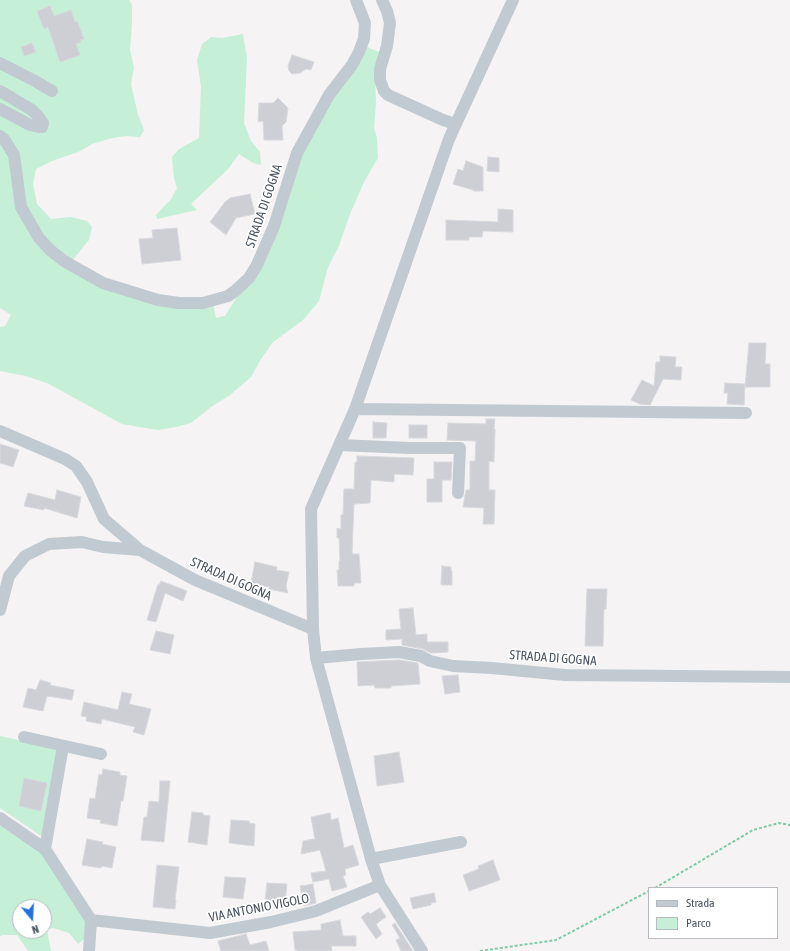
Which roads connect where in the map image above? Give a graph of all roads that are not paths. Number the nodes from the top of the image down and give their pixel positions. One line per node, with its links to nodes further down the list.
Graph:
1 (356, 0): 11 (street, STRADA DI GOGNA)
2 (382, 0): 8 (street)
3 (513, 0): 8 (street)
4 (0, 63): 6 (street)
5 (0, 91): 7 (street)
6 (52, 91)
7 (0, 109)
8 (455, 124): 12 (street)
9 (0, 136): 11 (street, STRADA DI GOGNA)
10 (298, 138): 11 (street, STRADA DI GOGNA)
11 (297, 153)
12 (354, 409): 13 (street); 15 (street)
13 (746, 413)
14 (0, 431): 17 (street, STRADA DI GOGNA)
15 (339, 445): 16 (street); 19 (street)
16 (458, 493)
17 (140, 550): 18 (street, STRADA DI GOGNA); 19 (street, STRADA DI GOGNA)
18 (0, 610)
19 (313, 629): 20 (street)
20 (316, 658): 21 (street, STRADA DI GOGNA); 28 (street)
21 (790, 677)
22 (24, 738): 23 (street)
23 (63, 746): 24 (street); 27 (street)
24 (101, 754)
25 (0, 818): 27 (street)
26 (461, 842): 28 (street)
27 (45, 849): 30 (street)
28 (371, 858): 29 (street)
29 (380, 885): 30 (street, VIA ANTONIO VIGOLO); 32 (street)
30 (91, 920): 31 (street)
31 (89, 951)
32 (422, 951)

